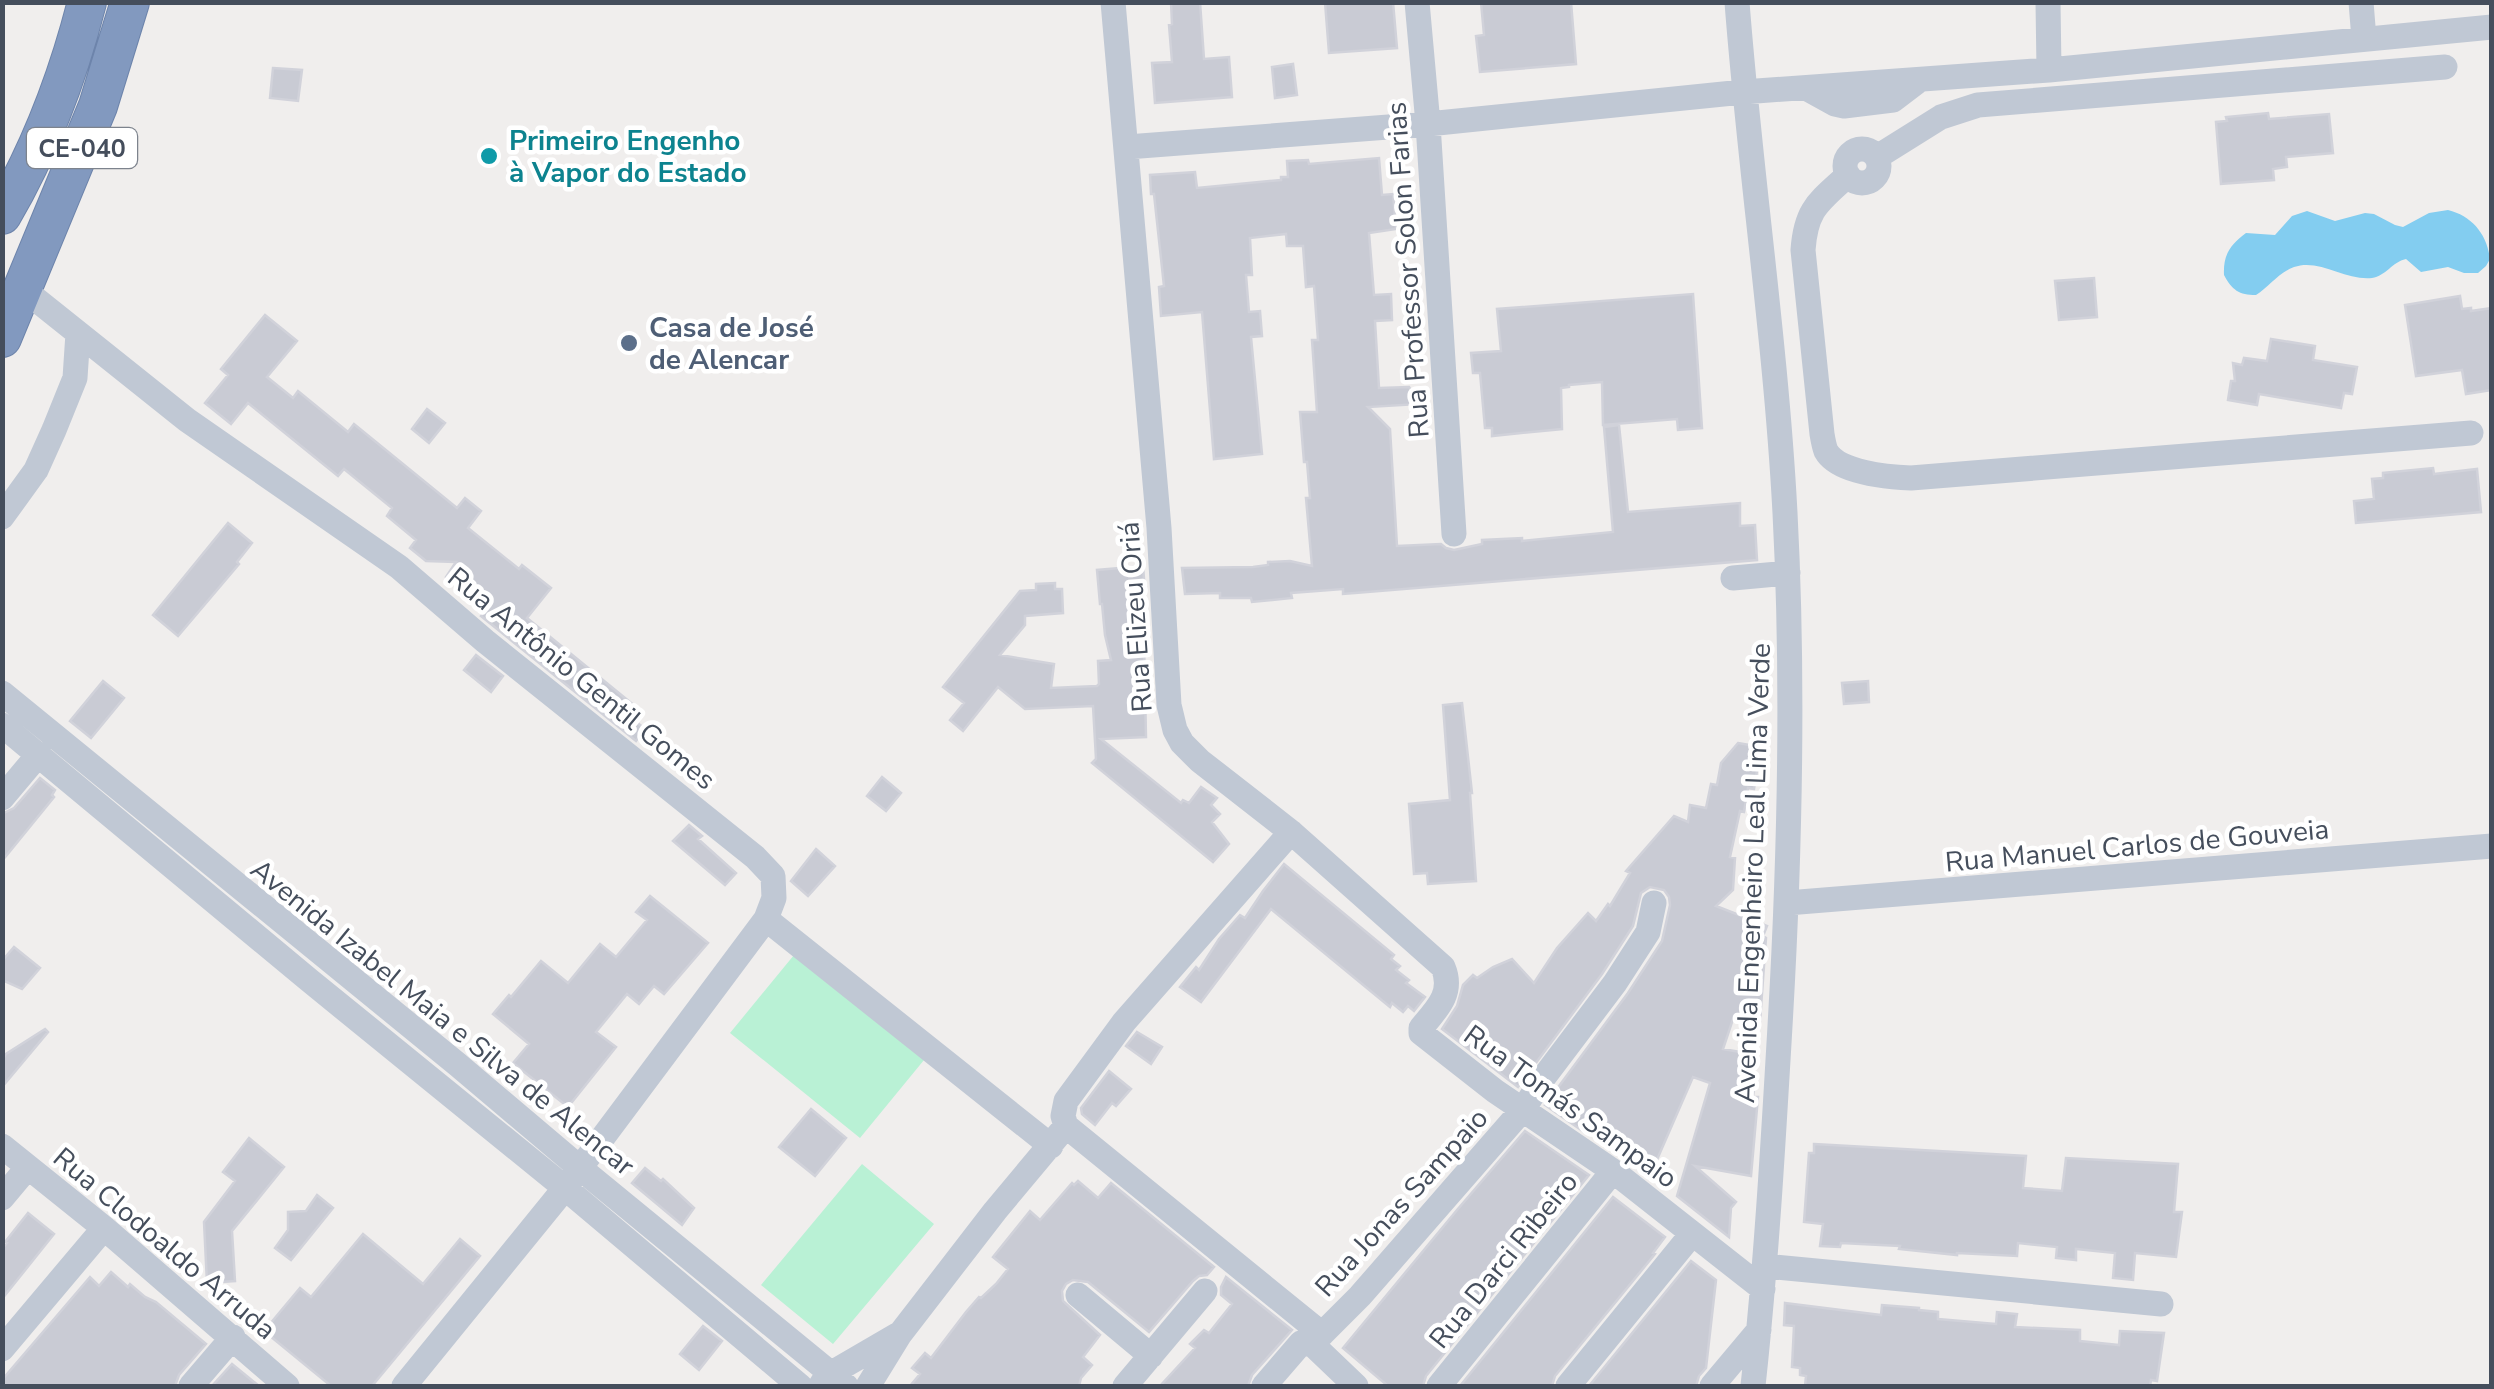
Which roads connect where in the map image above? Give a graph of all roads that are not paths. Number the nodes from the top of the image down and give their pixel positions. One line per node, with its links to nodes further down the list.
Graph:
1 (87, 2): 19 (highway, CE-040)
2 (130, 2): 20 (highway, CE-040)
3 (1113, 2): 17 (street, Rua Elizeu Oriá)
4 (1418, 2): 16 (street, Rua Professor Solon Farias)
5 (1736, 2): 14 (street, Avenida Engenheiro Leal Lima Verde)
6 (2048, 2): 11 (street)
7 (2361, 2): 9 (street)
8 (2492, 27): 9 (street)
9 (2364, 39): 11 (street)
10 (2445, 66): 18 (street)
11 (2049, 70): 12 (street)
12 (1918, 80): 13 (street); 15 (street)
13 (1806, 88): 14 (street); 15 (street)
14 (1744, 92): 16 (street); 26 (street, Avenida Engenheiro Leal Lima Verde)
15 (1861, 105): 18 (street)
16 (1428, 124): 17 (street); 25 (street, Rua Professor Solon Farias)
17 (1127, 147): 32 (street, Rua Elizeu Oriá)
18 (1870, 153): 23 (street)
19 (2, 215)
20 (13, 302): 21 (street, Rua Antônio Gentil Gomes); 22 (highway, CE-040)
21 (78, 333): 24 (street); 36 (street, Rua Antônio Gentil Gomes)
22 (2, 338)
23 (2471, 433)
24 (2, 517)
25 (1454, 534)
26 (1788, 573): 27 (street); 35 (street, Avenida Engenheiro Leal Lima Verde)
27 (1732, 578)
28 (2, 693): 37 (street, Avenida Izabel Maia e Silva de Alencar)
29 (2, 725): 30 (street, Avenida Izabel Maia e Silva de Alencar)
30 (38, 754): 31 (street); 38 (street, Avenida Izabel Maia e Silva de Alencar)
31 (2, 798)
32 (1291, 832): 39 (street, Rua Tomás Sampaio); 40 (street)
33 (2492, 846): 35 (street, Rua Manuel Carlos de Gouveia)
34 (1654, 903): 39 (street, Rua Jonas Sampaio)
35 (1787, 903): 48 (street, Avenida Engenheiro Leal Lima Verde)
36 (766, 919): 40 (street); 44 (street)
37 (457, 1064): 38 (street); 44 (street, Avenida Izabel Maia e Silva de Alencar)
38 (439, 1087): 44 (street, Avenida Izabel Maia e Silva de Alencar)
39 (1524, 1108): 43 (street, Rua Tomás Sampaio); 56 (street, Rua Jonas Sampaio)
40 (1058, 1136): 54 (street); 56 (street)
41 (2, 1146): 42 (street, Rua Clodoaldo Arruda)
42 (28, 1167): 45 (street); 46 (street, Rua Clodoaldo Arruda)
43 (1613, 1171): 47 (street, Rua Tomás Sampaio); 69 (street, Rua Darci Ribeiro)
44 (573, 1178): 52 (street, Avenida Izabel Maia e Silva de Alencar); 58 (street, Avenida Izabel Maia e Silva de Alencar); 63 (street)
45 (2, 1198)
46 (104, 1228): 55 (street, Rua Clodoaldo Arruda); 57 (street)
47 (1692, 1234): 48 (street, Rua Tomás Sampaio); 70 (street)
48 (1764, 1278): 51 (street); 53 (street, Avenida Engenheiro Leal Lima Verde)
49 (1205, 1292): 59 (street)
50 (1078, 1294): 59 (street)
51 (2161, 1304)
52 (775, 1328): 58 (street); 60 (street, Avenida Izabel Maia e Silva de Alencar)
53 (1759, 1330): 71 (street); 72 (street, Avenida Engenheiro Leal Lima Verde)
54 (900, 1334): 60 (street); 65 (street)
55 (232, 1337): 61 (street); 62 (street, Rua Clodoaldo Arruda)
56 (1317, 1339): 67 (street, Rua Jonas Sampaio); 68 (street)
57 (2, 1349)
58 (756, 1350): 64 (street, Avenida Izabel Maia e Silva de Alencar)
59 (1151, 1356): 66 (street)
60 (832, 1382)
61 (191, 1386)
62 (287, 1386)
63 (404, 1386)
64 (800, 1386)
65 (868, 1386)
66 (1125, 1386)
67 (1264, 1386)
68 (1356, 1386)
69 (1439, 1386)
70 (1568, 1386)
71 (1712, 1386)
72 (1753, 1386)

